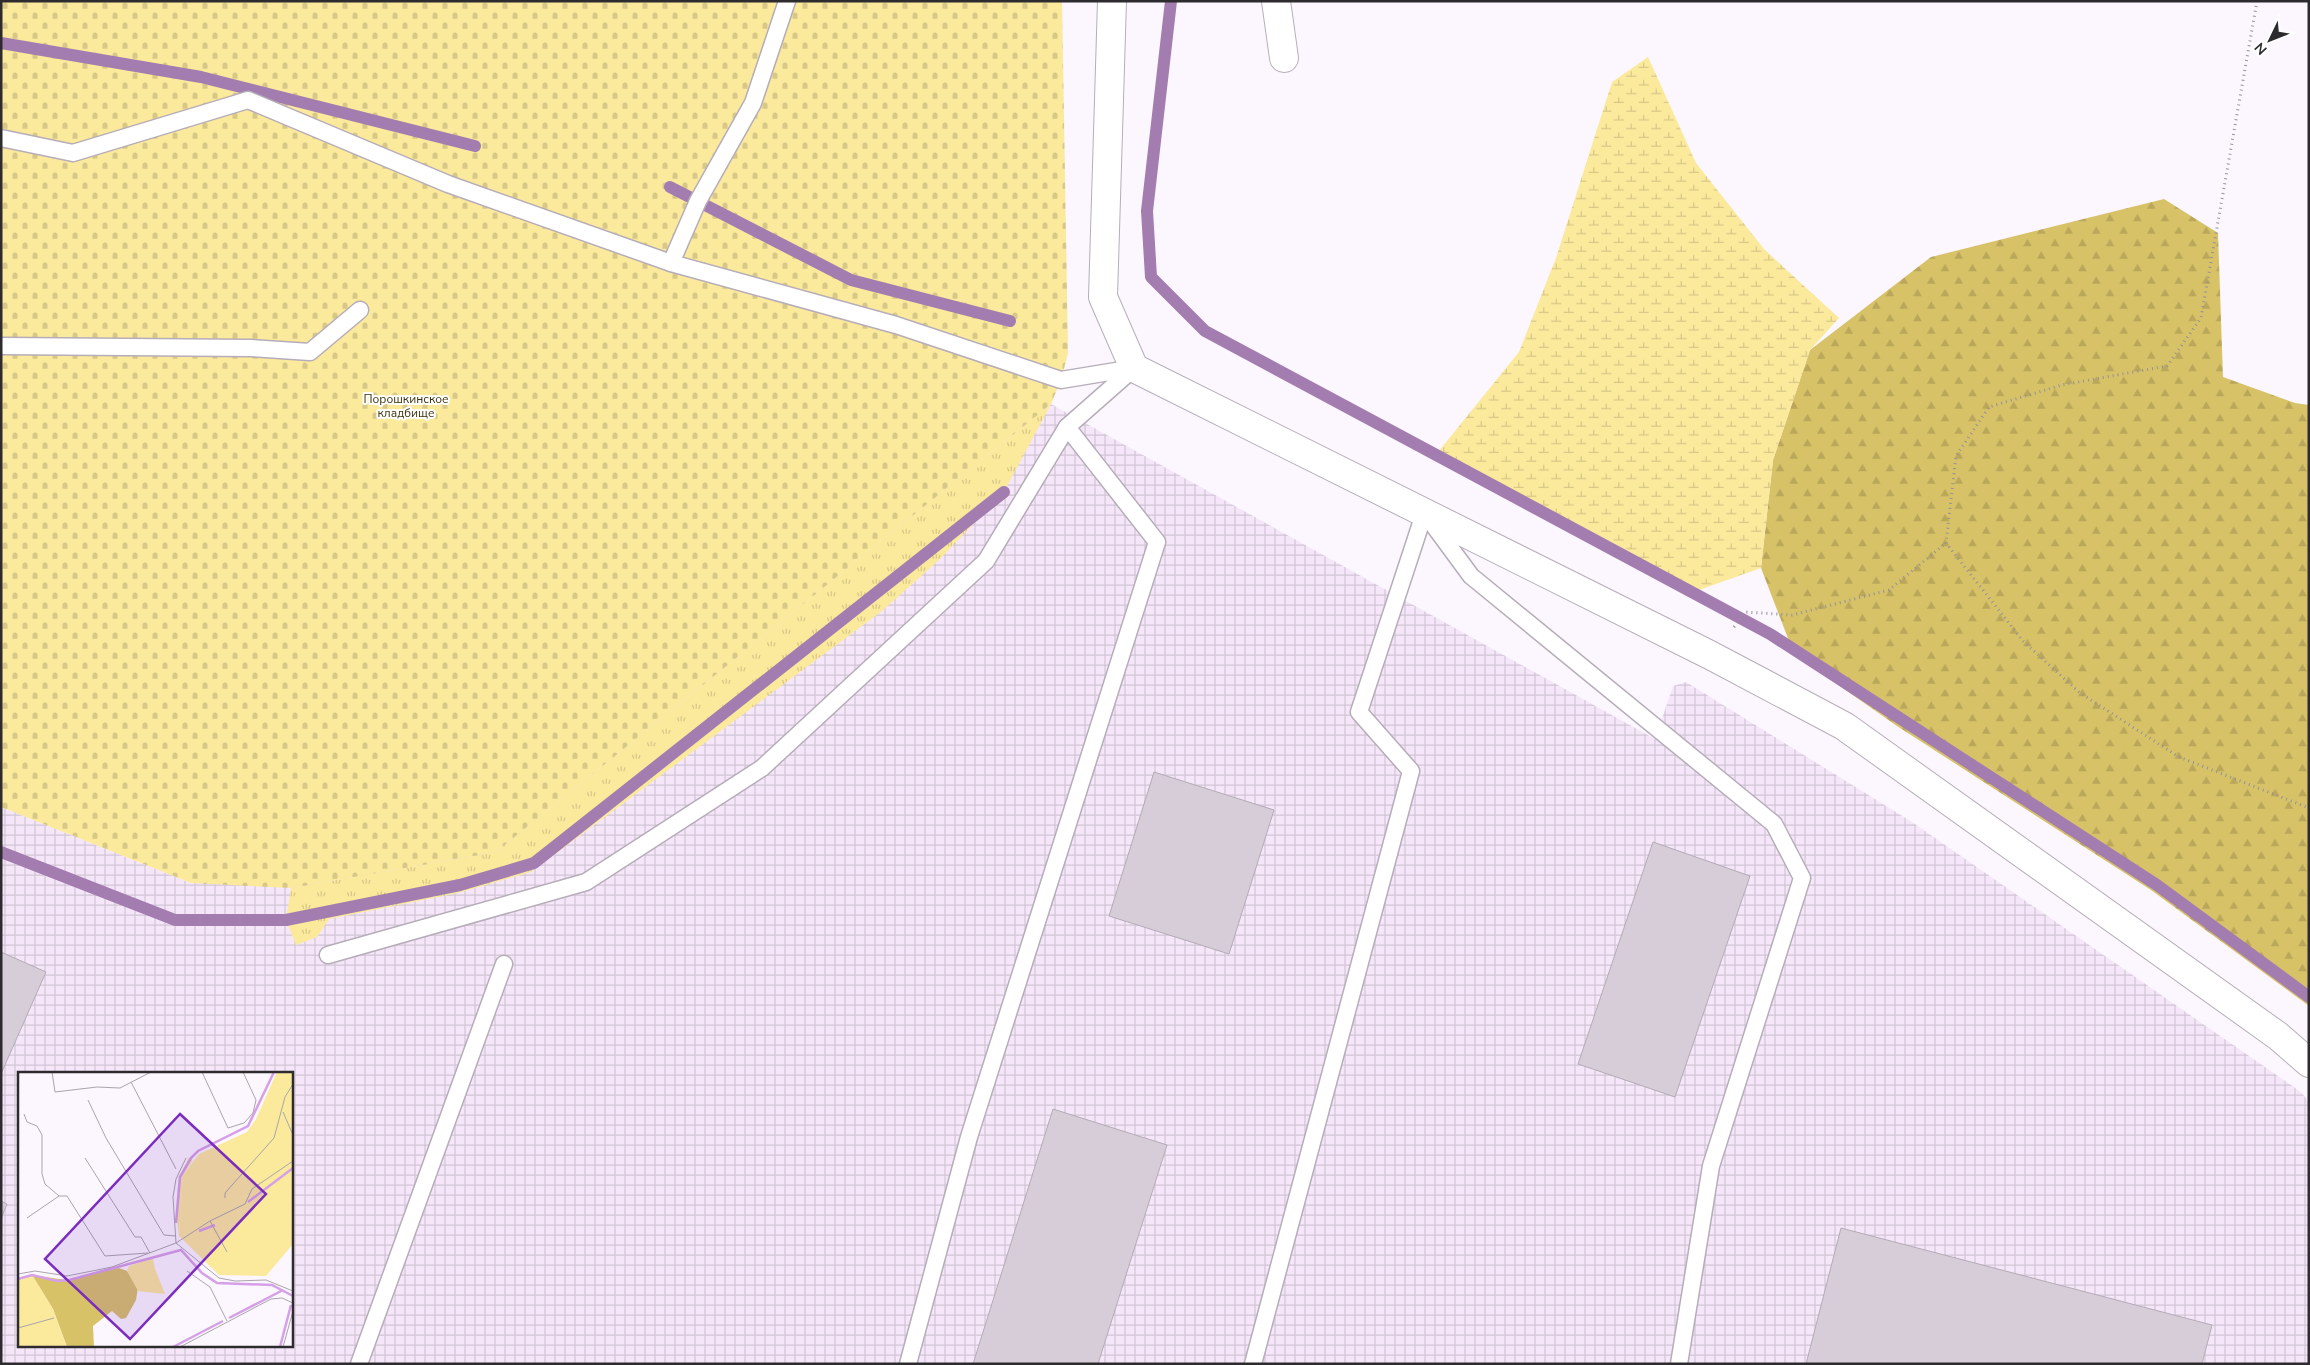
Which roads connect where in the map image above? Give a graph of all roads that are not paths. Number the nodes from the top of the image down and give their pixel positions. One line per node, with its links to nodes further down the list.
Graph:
1 (787, 1): 6 (lane)
2 (1112, 1): 9 (street)
3 (1276, 1): 4 (street)
4 (1284, 58)
5 (1, 138): 6 (lane)
6 (671, 263): 9 (lane)
7 (360, 310): 8 (lane)
8 (1, 346)
9 (1134, 368): 10 (lane); 11 (street)
10 (1067, 427): 12 (lane); 16 (lane)
11 (1424, 514): 14 (street); 17 (lane); 18 (lane)
12 (328, 956)
13 (504, 964): 15 (lane)
14 (2309, 1063)
15 (359, 1364)
16 (908, 1364)
17 (1253, 1364)
18 (1679, 1364)

